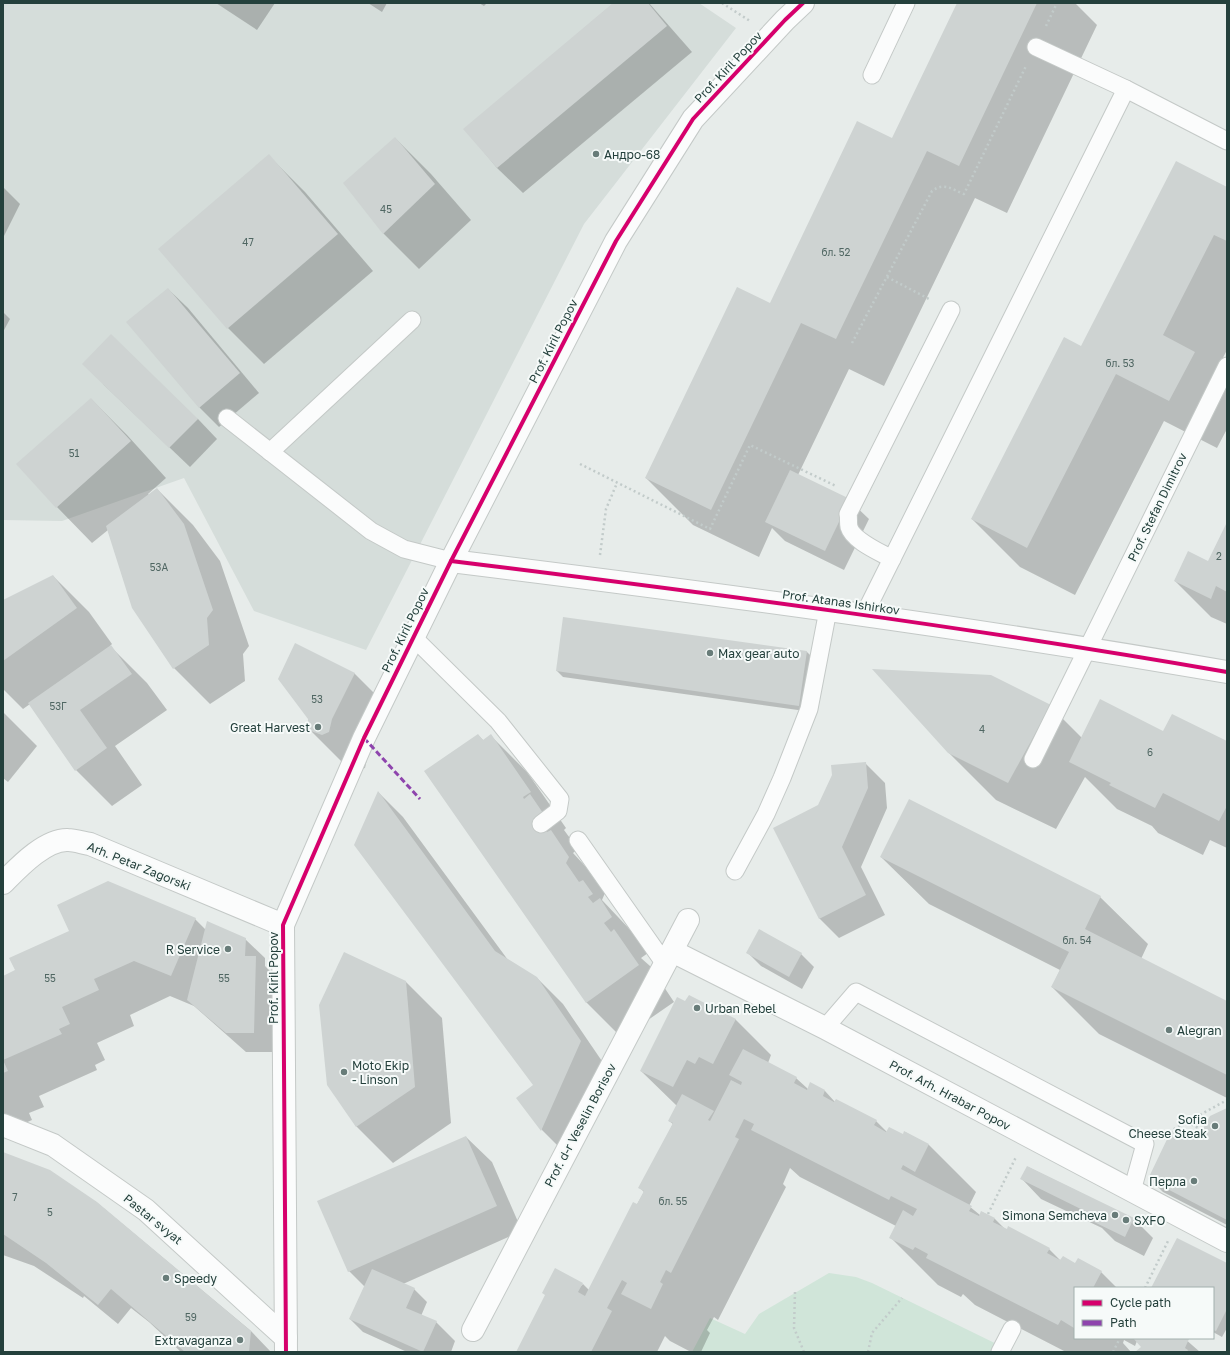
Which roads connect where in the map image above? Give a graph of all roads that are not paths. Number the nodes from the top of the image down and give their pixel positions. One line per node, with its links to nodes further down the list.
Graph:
1 (803, 3): 13 (street, Prof. Kiril Popov)
2 (906, 3): 4 (lane)
3 (1036, 47): 5 (lane)
4 (872, 75)
5 (1126, 89): 6 (lane); 12 (lane)
6 (1227, 141)
7 (951, 310): 12 (lane)
8 (412, 320): 11 (lane)
9 (1227, 366): 17 (lane, Prof. Stefan Dimitrov)
10 (227, 418): 11 (lane)
11 (270, 452): 13 (lane)
12 (892, 559): 15 (lane)
13 (451, 561): 14 (street, Prof. Atanas Ishirkov); 16 (street, Prof. Kiril Popov)
14 (828, 610): 15 (street, Prof. Atanas Ishirkov); 22 (lane)
15 (864, 615): 17 (street, Prof. Atanas Ishirkov)
16 (413, 637): 20 (lane); 25 (street, Prof. Kiril Popov)
17 (1088, 648): 18 (street, Prof. Atanas Ishirkov); 19 (lane, Prof. Stefan Dimitrov)
18 (1227, 672)
19 (1033, 759)
20 (541, 824)
21 (578, 840): 26 (lane)
22 (735, 871)
23 (3, 883): 25 (street, Arh. Petar Zagorski)
24 (688, 920): 26 (street, Prof. d-r Veselin Borisov)
25 (283, 925): 33 (street, Prof. Kiril Popov)
26 (669, 958): 27 (street, Prof. Arh. Hrabar Popov); 32 (street, Prof. d-r Veselin Borisov)
27 (825, 1028): 29 (street, Prof. Arh. Hrabar Popov); 29 (lane)
28 (3, 1125): 33 (street, Pastar svyat)
29 (1132, 1191): 30 (street, Prof. Arh. Hrabar Popov)
30 (1227, 1241)
31 (1012, 1329): 34 (lane)
32 (473, 1330)
33 (286, 1345)
34 (1000, 1352)

